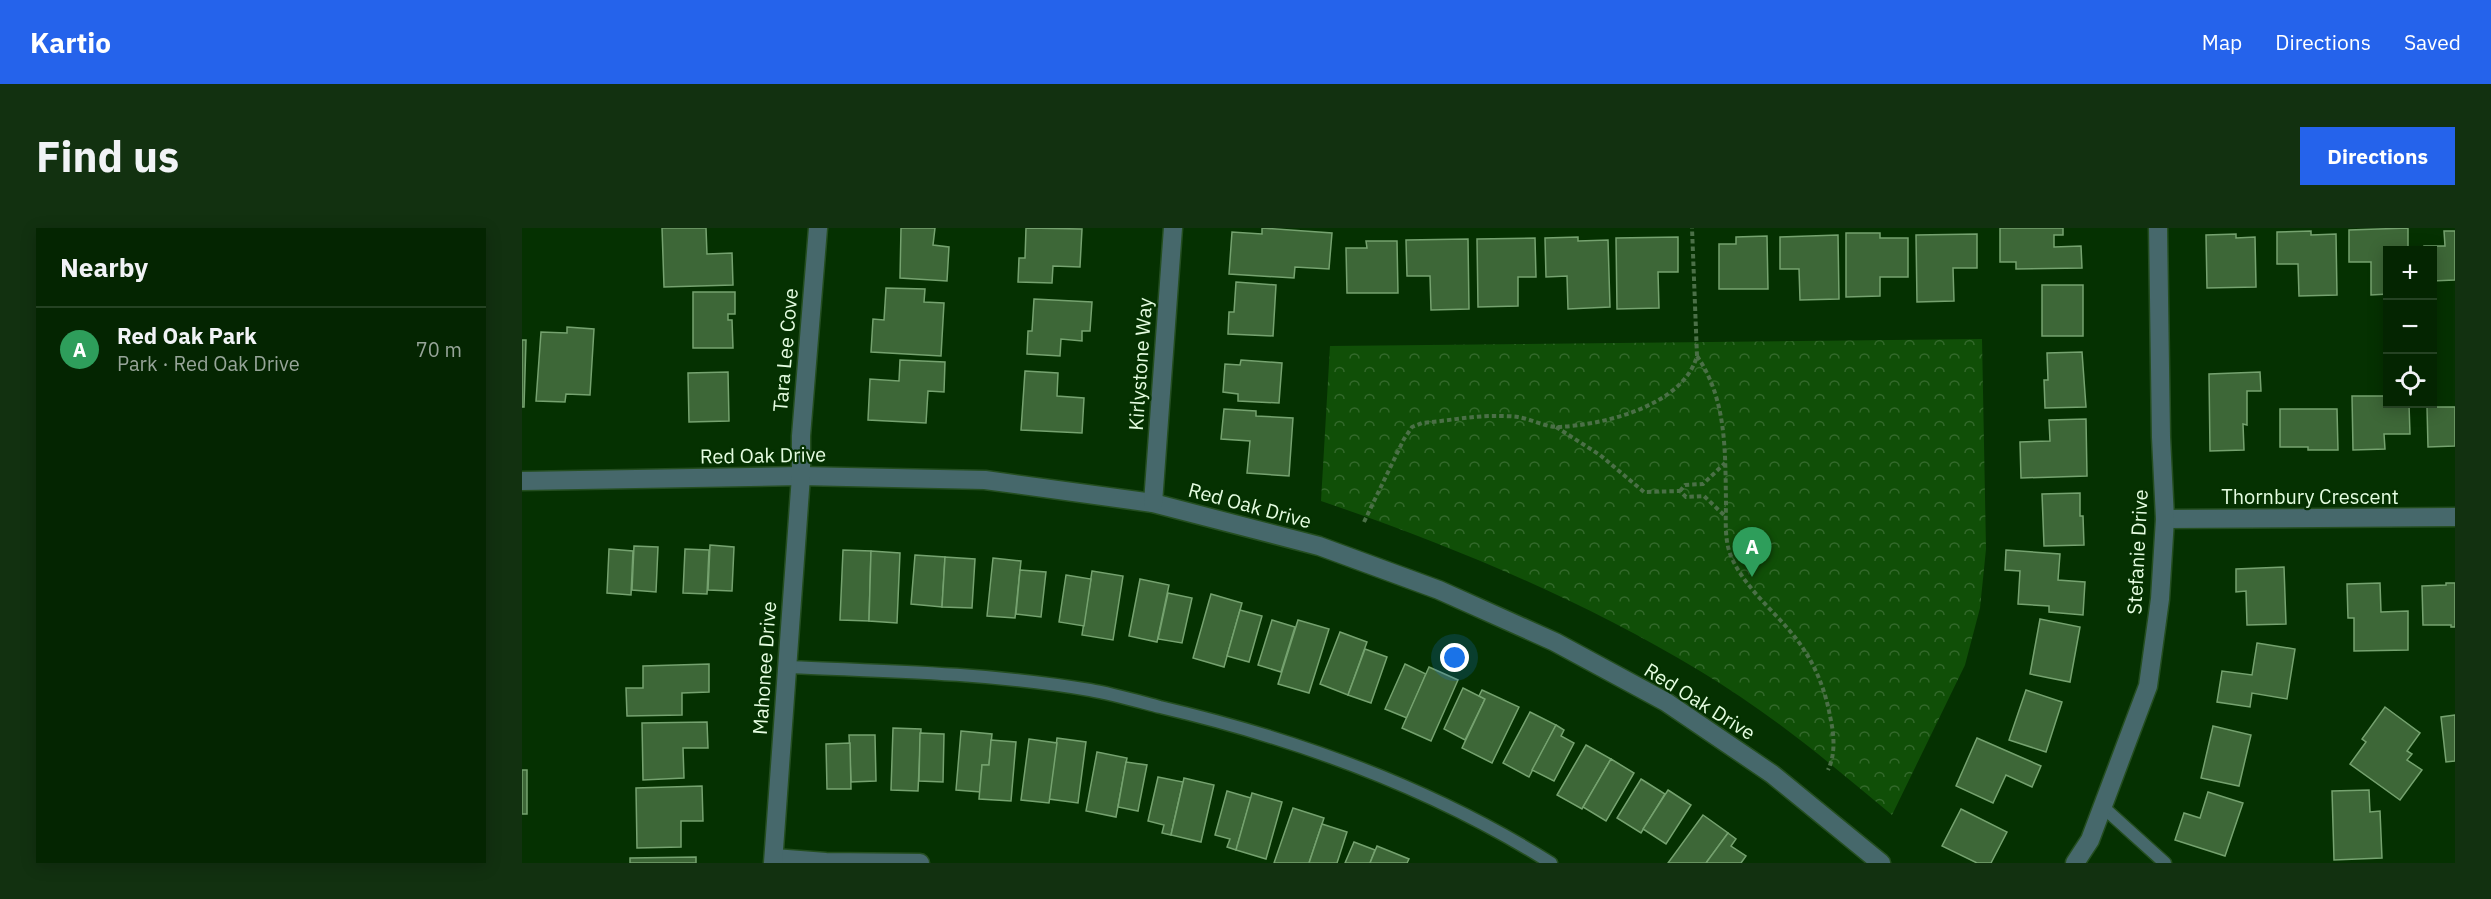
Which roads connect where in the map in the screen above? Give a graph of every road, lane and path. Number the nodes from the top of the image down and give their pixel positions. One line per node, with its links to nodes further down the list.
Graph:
1 (818, 228): 8 (street, Tara Lee Cove)
2 (1173, 228): 11 (street, Kirlystone Way)
3 (1692, 228): 5 (path)
4 (2158, 228): 14 (street, Stefanie Drive)
5 (1697, 356): 6 (path); 7 (path)
6 (1556, 427): 10 (path); 15 (path)
7 (1725, 463): 10 (path); 12 (path)
8 (801, 476): 9 (street, Red Oak Drive); 11 (street, Red Oak Drive); 16 (street, Mahonee Drive)
9 (522, 482)
10 (1680, 491): 12 (path)
11 (1153, 503): 22 (street, Red Oak Drive)
12 (1726, 517): 17 (path)
13 (2455, 518): 14 (street, Thornbury Crescent)
14 (2166, 519): 18 (street, Stefanie Drive)
15 (1364, 522)
16 (786, 667): 19 (street, Mahonee Drive); 21 (lane)
17 (1828, 770)
18 (2103, 807): 23 (street, Stefanie Drive); 24 (lane)
19 (774, 860): 20 (street)
20 (920, 863)
21 (1551, 863)
22 (1881, 863)
23 (2075, 863)
24 (2165, 863)

